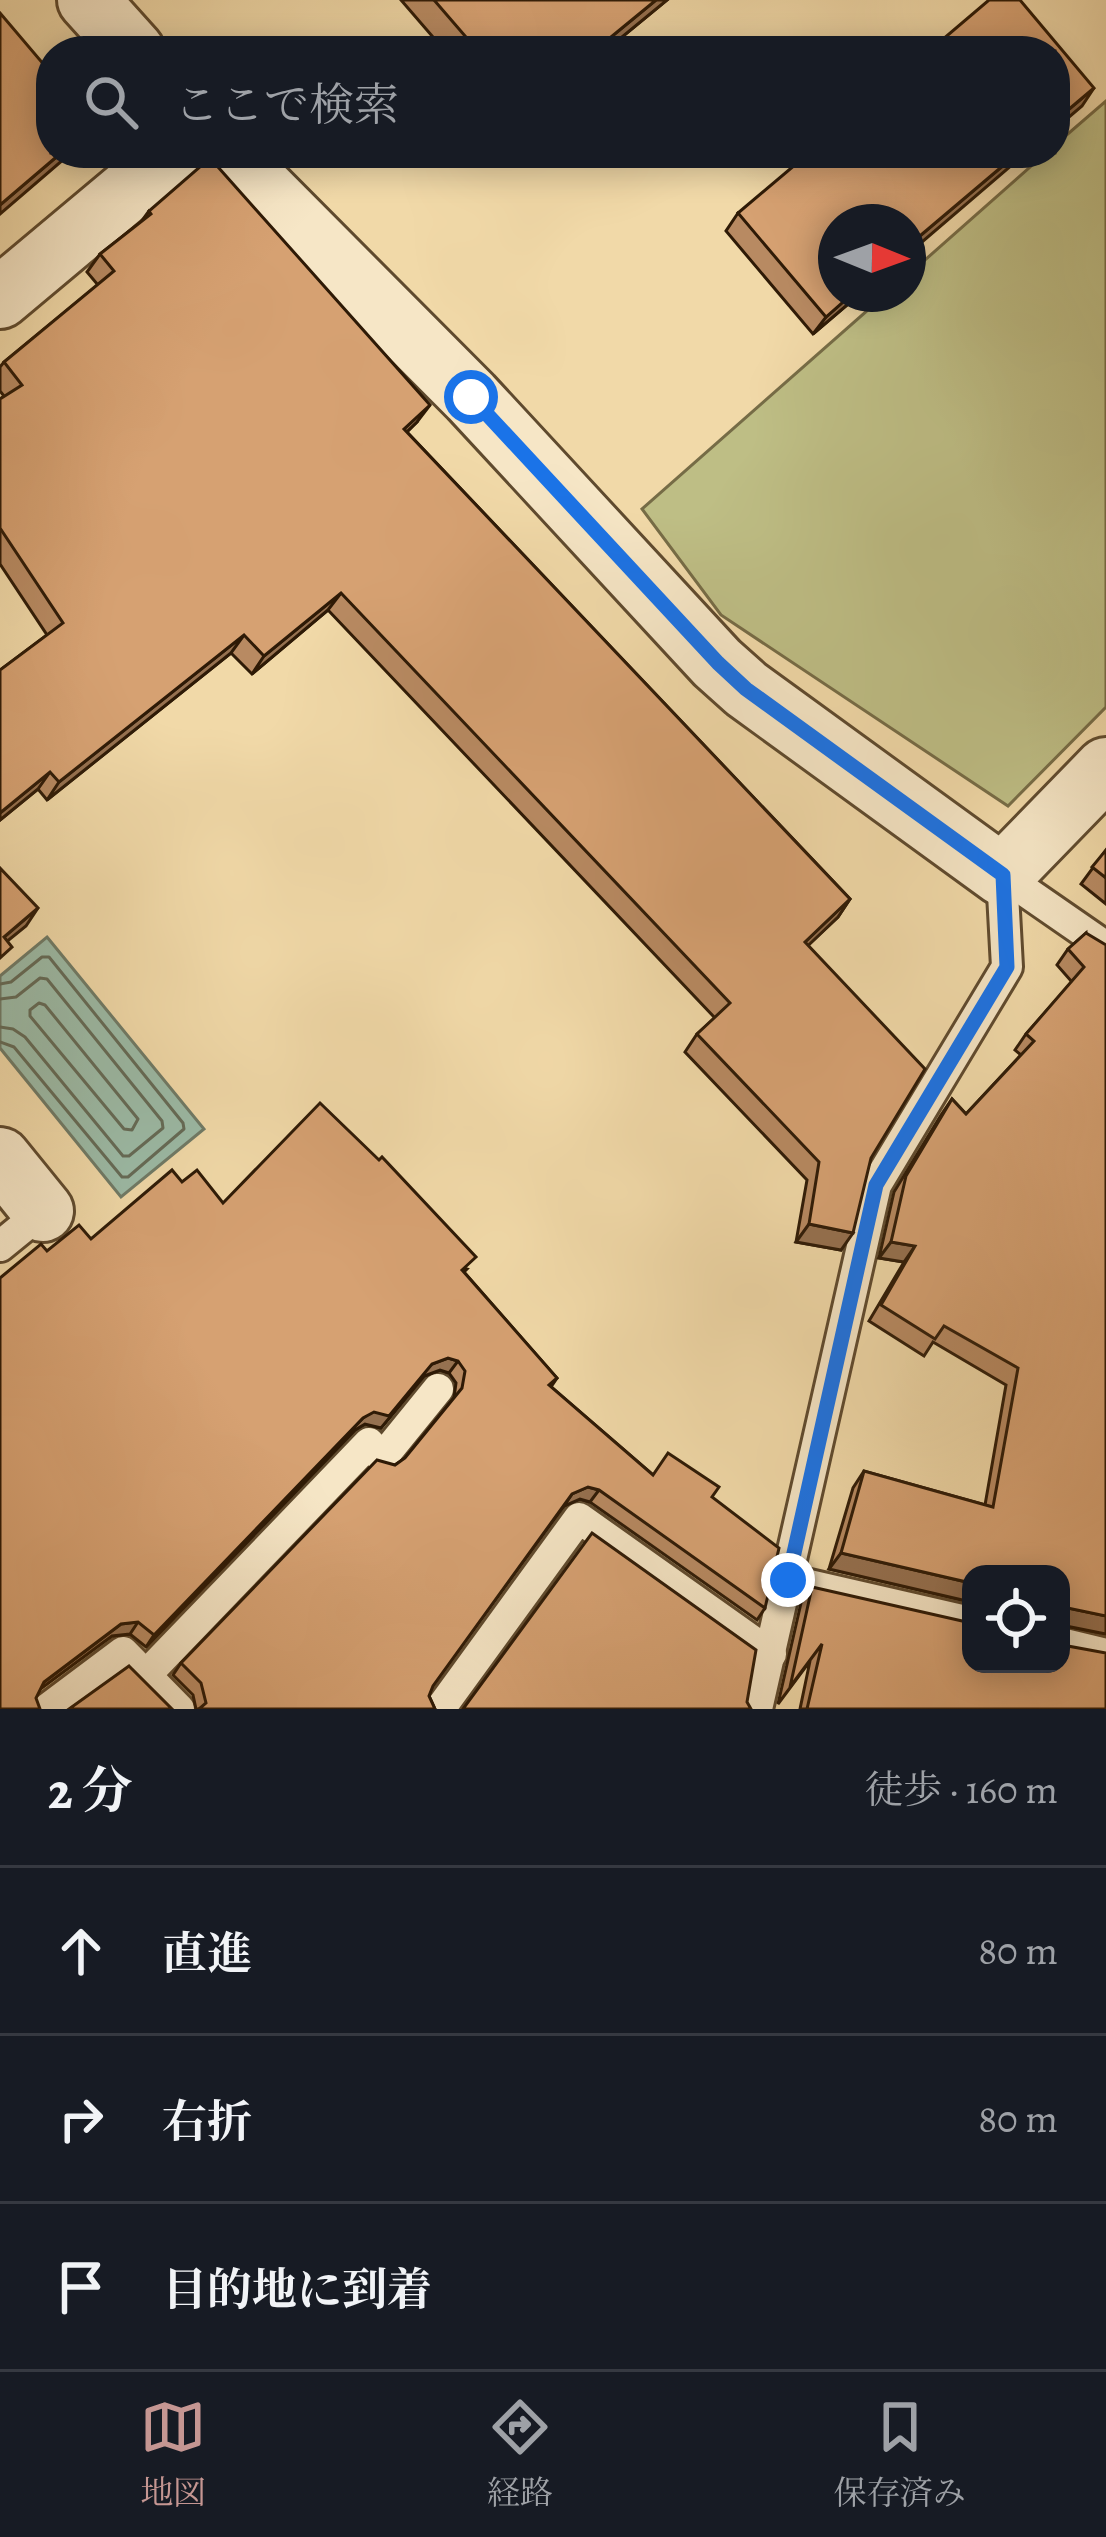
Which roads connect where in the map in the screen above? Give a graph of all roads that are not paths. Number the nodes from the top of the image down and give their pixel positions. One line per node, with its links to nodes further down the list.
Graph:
1 (88, 0): 2 (street)
2 (120, 36)
3 (154, 168): 5 (street)
4 (243, 168): 7 (street)
5 (0, 298)
6 (1106, 768): 7 (street)
7 (1003, 875): 8 (lane); 12 (lane)
8 (1106, 947)
9 (0, 1158): 10 (street)
10 (21, 1228)
11 (438, 1389): 17 (lane)
12 (788, 1580): 13 (lane); 15 (lane)
13 (962, 1620)
14 (1070, 1645): 16 (lane)
15 (771, 1654): 20 (lane); 21 (lane)
16 (1106, 1654)
17 (146, 1675): 18 (lane); 19 (lane)
18 (46, 1709)
19 (179, 1709)
20 (440, 1709)
21 (757, 1709)

